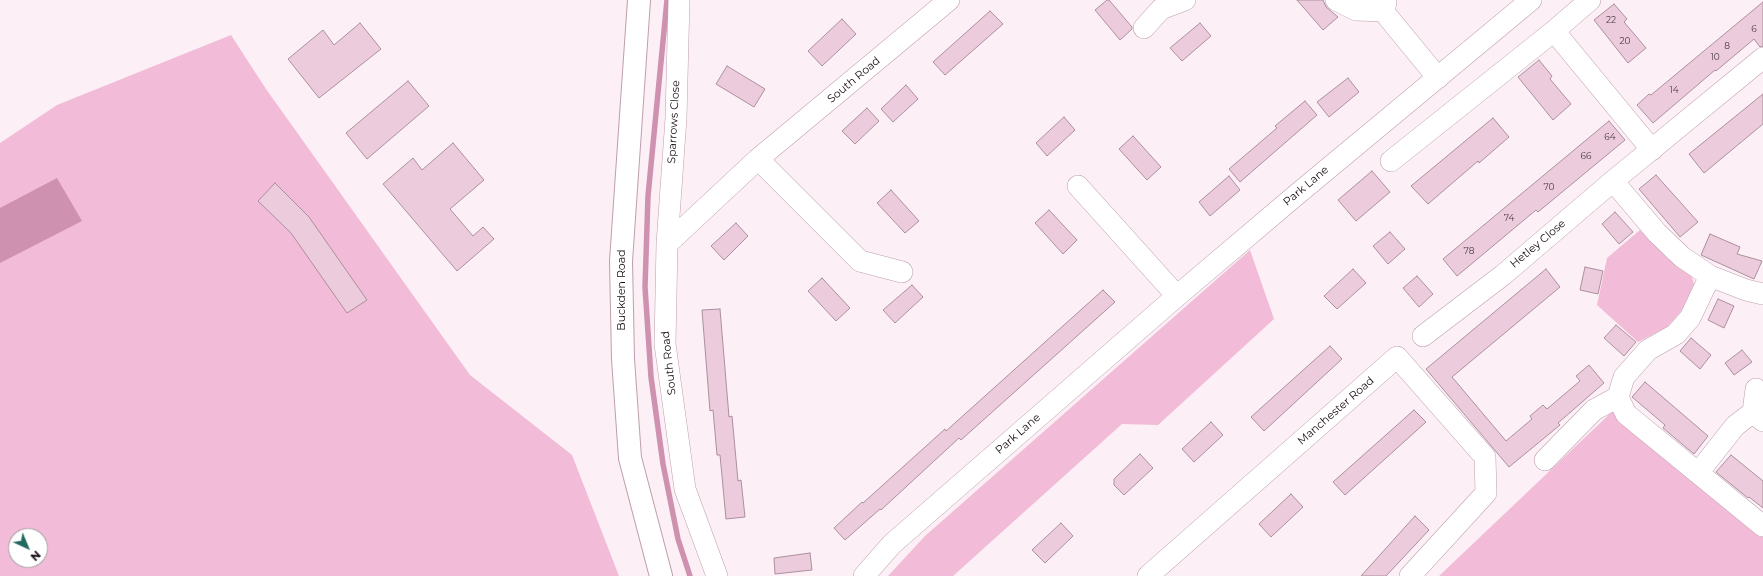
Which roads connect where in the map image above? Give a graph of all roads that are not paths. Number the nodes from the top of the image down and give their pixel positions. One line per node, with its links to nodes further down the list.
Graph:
1 (639, 0): 31 (main road, Buckden Road)
2 (679, 0): 19 (street, Sparrows Close)
3 (949, 0): 15 (street, South Road)
4 (1185, 0): 9 (street)
5 (1336, 0): 8 (street)
6 (1531, 0): 13 (street, Park Lane)
7 (1590, 0): 11 (street)
8 (1381, 4): 13 (street)
9 (1157, 5): 10 (street)
10 (1144, 28)
11 (1554, 31): 14 (street); 16 (street)
12 (1763, 58): 14 (street, Hetley Close)
13 (1438, 78): 23 (street, Park Lane)
14 (1652, 150): 17 (street, Hetley Close)
15 (758, 159): 19 (street, South Road); 20 (street)
16 (1391, 161)
17 (1613, 181): 21 (street); 24 (street, Hetley Close)
18 (1078, 186): 23 (street)
19 (667, 244): 32 (street, South Road)
20 (902, 272)
21 (1710, 276): 22 (street); 26 (street)
22 (1763, 294)
23 (1177, 296): 33 (street, Park Lane)
24 (1423, 336)
25 (1756, 389): 27 (street)
26 (1618, 397): 28 (street); 29 (street)
27 (1758, 417): 29 (street)
28 (1545, 460)
29 (1698, 472): 30 (street)
30 (1763, 526)
31 (661, 576)
32 (717, 576)
33 (864, 576)
34 (1148, 576): 35 (street, Manchester Road)
35 (1410, 576)

